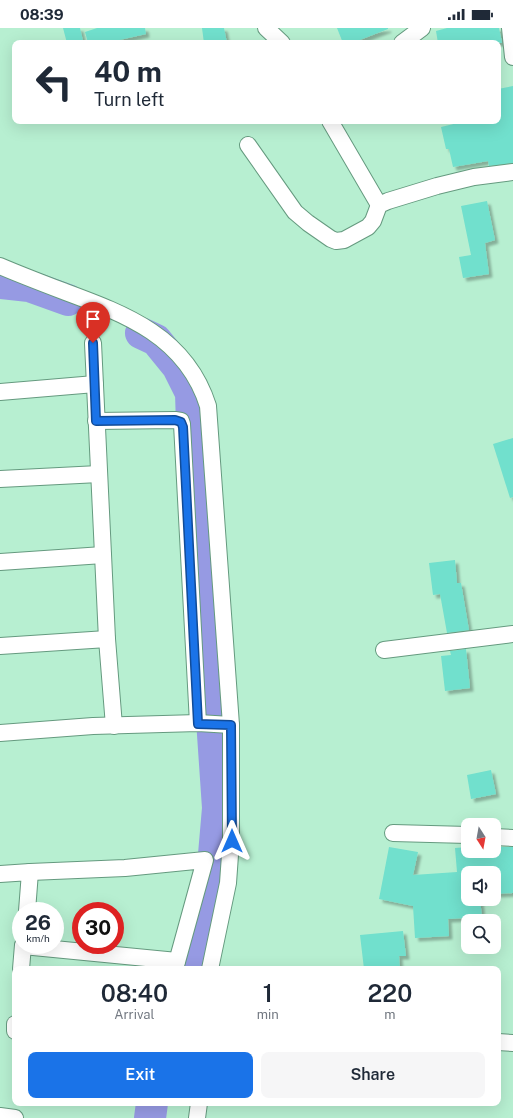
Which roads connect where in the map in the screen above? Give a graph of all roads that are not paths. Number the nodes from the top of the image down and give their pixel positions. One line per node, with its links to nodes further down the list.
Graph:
1 (266, 28): 4 (street)
2 (422, 28): 5 (street)
3 (510, 28): 6 (street)
4 (279, 40)
5 (406, 40)
6 (513, 58)
7 (332, 124): 10 (street)
8 (248, 145): 10 (street)
9 (513, 172): 10 (street)
10 (379, 205)
11 (0, 266): 24 (street)
12 (93, 343): 13 (street)
13 (95, 384): 14 (street); 15 (street)
14 (0, 392)
15 (96, 421): 16 (street); 24 (street)
16 (99, 474): 17 (street); 18 (street)
17 (0, 478)
18 (103, 555): 19 (street); 21 (street)
19 (0, 562)
20 (513, 634): 23 (street)
21 (107, 639): 22 (street); 25 (street)
22 (0, 646)
23 (384, 650)
24 (214, 724): 25 (street); 38 (street)
25 (114, 726): 26 (street)
26 (0, 733)
27 (393, 833): 28 (street)
28 (461, 835)
29 (501, 837): 30 (street)
30 (513, 838)
31 (30, 872): 32 (street); 33 (street); 36 (street)
32 (0, 874)
33 (28, 902)
34 (64, 950): 36 (street)
35 (22, 954): 37 (street)
36 (176, 965)
37 (21, 966)
38 (211, 966)
39 (501, 1042): 40 (street)
40 (513, 1043)
41 (199, 1106): 44 (street)
42 (0, 1116): 43 (street)
43 (15, 1118)
44 (197, 1118)

